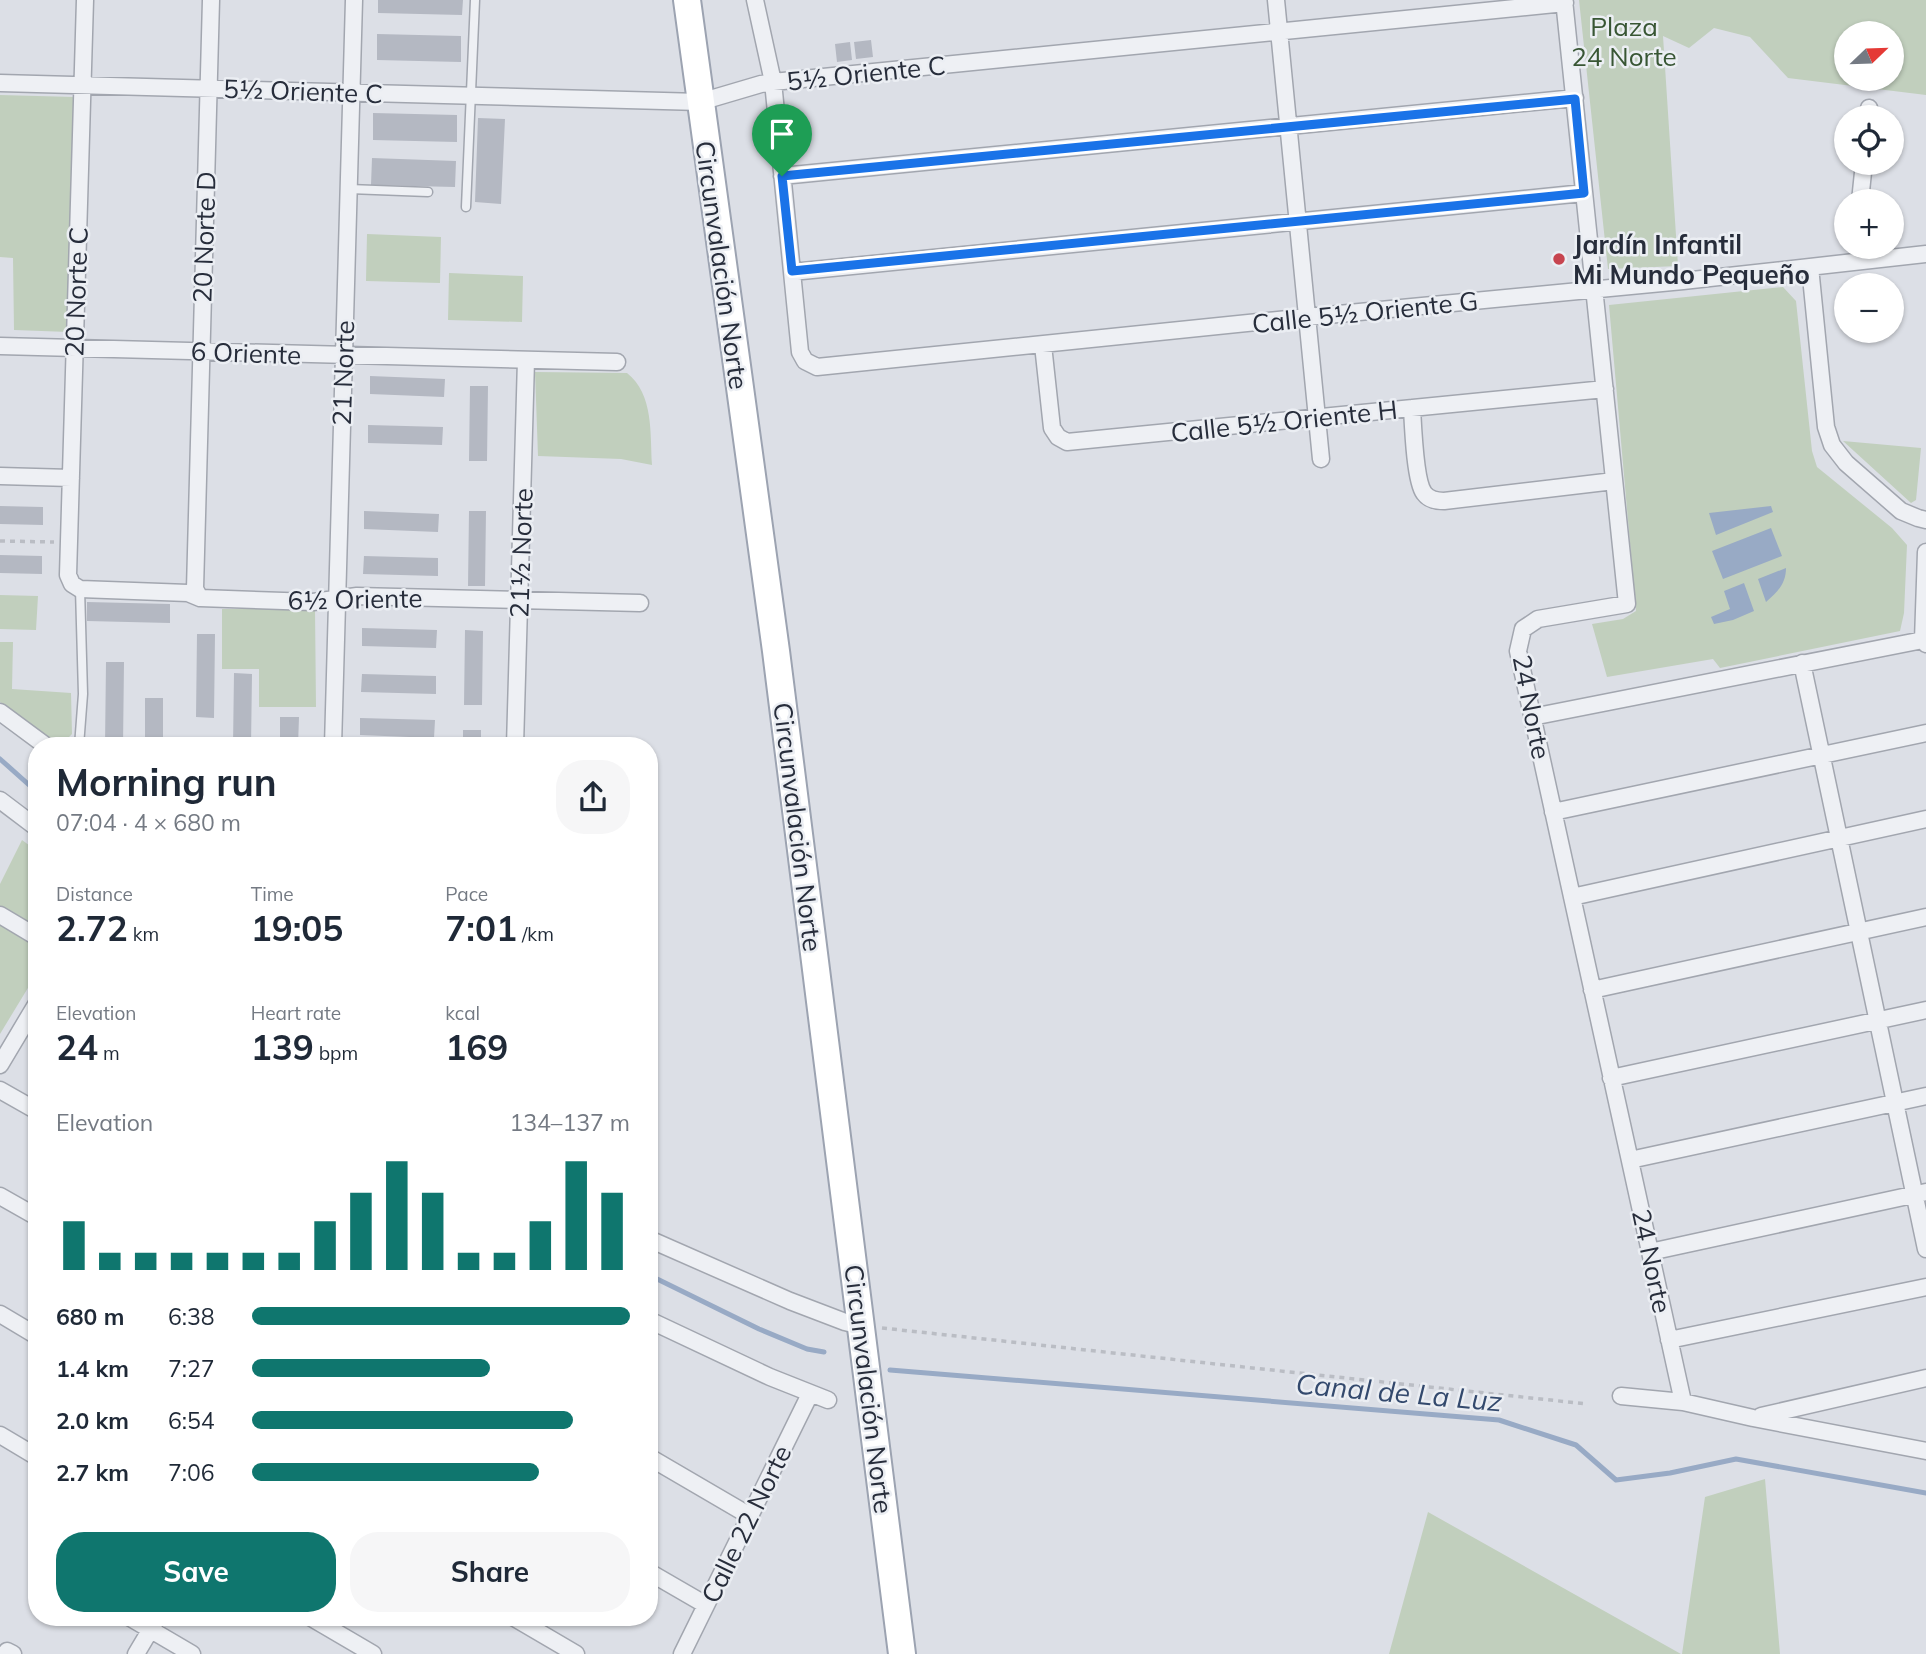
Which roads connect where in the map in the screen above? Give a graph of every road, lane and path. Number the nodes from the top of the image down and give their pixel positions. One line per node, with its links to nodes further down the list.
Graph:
1 (85, 0): 12 (street, 20 Norte C)
2 (211, 0): 13 (street, 20 Norte D)
3 (354, 0): 14 (street, 21 Norte)
4 (475, 0): 15 (lane)
5 (687, 0): 17 (main road, Circunvalación Norte)
6 (755, 0): 10 (street)
7 (1276, 0): 9 (street)
8 (1564, 2): 9 (street, 5½ Oriente C); 16 (street, 24 Norte)
9 (1279, 32): 10 (street, 5½ Oriente C); 18 (street)
10 (773, 82): 17 (street, 5½ Oriente C); 19 (street)
11 (0, 83): 12 (street, 5½ Oriente C)
12 (83, 85): 13 (street, 5½ Oriente C); 34 (street, 20 Norte C)
13 (208, 89): 14 (street, 5½ Oriente C); 35 (street, 20 Norte D)
14 (351, 93): 15 (street, 5½ Oriente C); 20 (street, 21 Norte)
15 (470, 96): 17 (street, 5½ Oriente C); 23 (lane)
16 (1575, 99): 18 (street); 22 (street, 24 Norte)
17 (700, 102): 95 (main road, Circunvalación Norte)
18 (1288, 127): 19 (street); 24 (street)
19 (782, 176): 29 (street)
20 (349, 189): 21 (lane); 36 (street, 21 Norte)
21 (428, 192)
22 (1584, 193): 24 (street); 30 (street, 24 Norte)
23 (466, 206)
24 (1297, 222): 29 (street); 31 (street)
25 (1904, 254): 26 (street, Calle 5½ Oriente G)
26 (1926, 254)
27 (1838, 259): 28 (street, Calle 5½ Oriente G)
28 (1810, 267): 30 (street, Calle 5½ Oriente G); 46 (street)
29 (792, 271): 32 (street, Calle 5½ Oriente G)
30 (1594, 290): 31 (street, Calle 5½ Oriente G); 39 (street, 24 Norte)
31 (1307, 317): 32 (street, Calle 5½ Oriente G); 41 (street)
32 (1043, 345): 41 (street, Calle 5½ Oriente H)
33 (0, 346): 34 (street, 6 Oriente)
34 (75, 348): 35 (street, 6 Oriente); 44 (street, 20 Norte C)
35 (201, 351): 36 (street, 6 Oriente); 51 (street, 20 Norte D)
36 (344, 355): 37 (street, 6 Oriente); 52 (street, 21 Norte)
37 (526, 360): 38 (street, 6 Oriente); 53 (street, 21½ Norte)
38 (617, 362)
39 (1605, 389): 40 (street, Calle 5½ Oriente H); 45 (street, 24 Norte)
40 (1412, 408): 41 (street, Calle 5½ Oriente H); 45 (street)
41 (1317, 418): 42 (street)
42 (1321, 459)
43 (0, 476): 44 (street)
44 (71, 478): 48 (street, 20 Norte C)
45 (1614, 481): 58 (street, 24 Norte)
46 (1926, 520)
47 (0, 541): 48 (path)
48 (69, 543): 50 (street, 20 Norte C)
49 (1926, 552): 55 (street)
50 (76, 587): 51 (street, 6½ Oriente); 61 (lane)
51 (200, 598): 52 (street, 6½ Oriente)
52 (337, 599): 53 (street, 6½ Oriente); 62 (street, 21 Norte)
53 (519, 600): 54 (street, 6½ Oriente); 63 (street, 21½ Norte)
54 (640, 603)
55 (1925, 642): 56 (street)
56 (1802, 663): 58 (street); 64 (street)
57 (0, 712): 60 (street)
58 (1532, 717): 66 (street, 24 Norte)
59 (1926, 733): 64 (street)
60 (34, 737)
61 (80, 737)
62 (333, 737)
63 (515, 737)
64 (1821, 755): 66 (street); 69 (street)
65 (0, 800): 68 (street)
66 (1553, 812): 70 (street, 24 Norte)
67 (1926, 819): 69 (street)
68 (28, 821)
69 (1839, 838): 70 (street); 74 (street)
70 (1572, 897): 75 (street, 24 Norte)
71 (0, 915): 73 (street)
72 (1926, 917): 74 (street)
73 (28, 932)
74 (1859, 932): 75 (street); 78 (street)
75 (1592, 990): 80 (street, 24 Norte)
76 (1926, 1010): 78 (street)
77 (28, 1018): 79 (street)
78 (1878, 1021): 80 (street); 83 (street)
79 (0, 1065)
80 (1611, 1078): 85 (street, 24 Norte)
81 (0, 1090): 84 (street)
82 (1926, 1096): 83 (street)
83 (1895, 1103): 85 (street); 86 (street)
84 (28, 1106)
85 (1630, 1160): 91 (street, 24 Norte)
86 (1920, 1193): 90 (street); 91 (street)
87 (0, 1196): 88 (street)
88 (28, 1212)
89 (658, 1243): 95 (street)
90 (1926, 1249)
91 (1650, 1252): 97 (street, 24 Norte)
92 (1926, 1287): 97 (street)
93 (1, 1318): 96 (street)
94 (658, 1324): 99 (street)
95 (861, 1326): 103 (path); 121 (main road, Circunvalación Norte)
96 (28, 1332)
97 (1669, 1340): 102 (street, 24 Norte)
98 (1926, 1378): 104 (street)
99 (810, 1394): 101 (street); 109 (street, Calle 22 Norte)
100 (1620, 1396): 102 (street)
101 (828, 1400)
102 (1683, 1402): 104 (street)
103 (1587, 1405)
104 (1753, 1418): 106 (street)
105 (0, 1435): 107 (street)
106 (1926, 1451)
107 (28, 1452)
108 (658, 1462): 109 (street)
109 (750, 1516): 111 (street, Calle 22 Norte)
110 (658, 1577): 111 (street)
111 (706, 1605): 120 (street, Calle 22 Norte)
112 (152, 1626): 116 (street)
113 (158, 1626): 117 (street)
114 (325, 1626): 118 (street)
115 (528, 1626): 119 (street)
116 (136, 1654)
117 (192, 1654)
118 (373, 1654)
119 (576, 1654)
120 (682, 1654)
121 (902, 1654)

